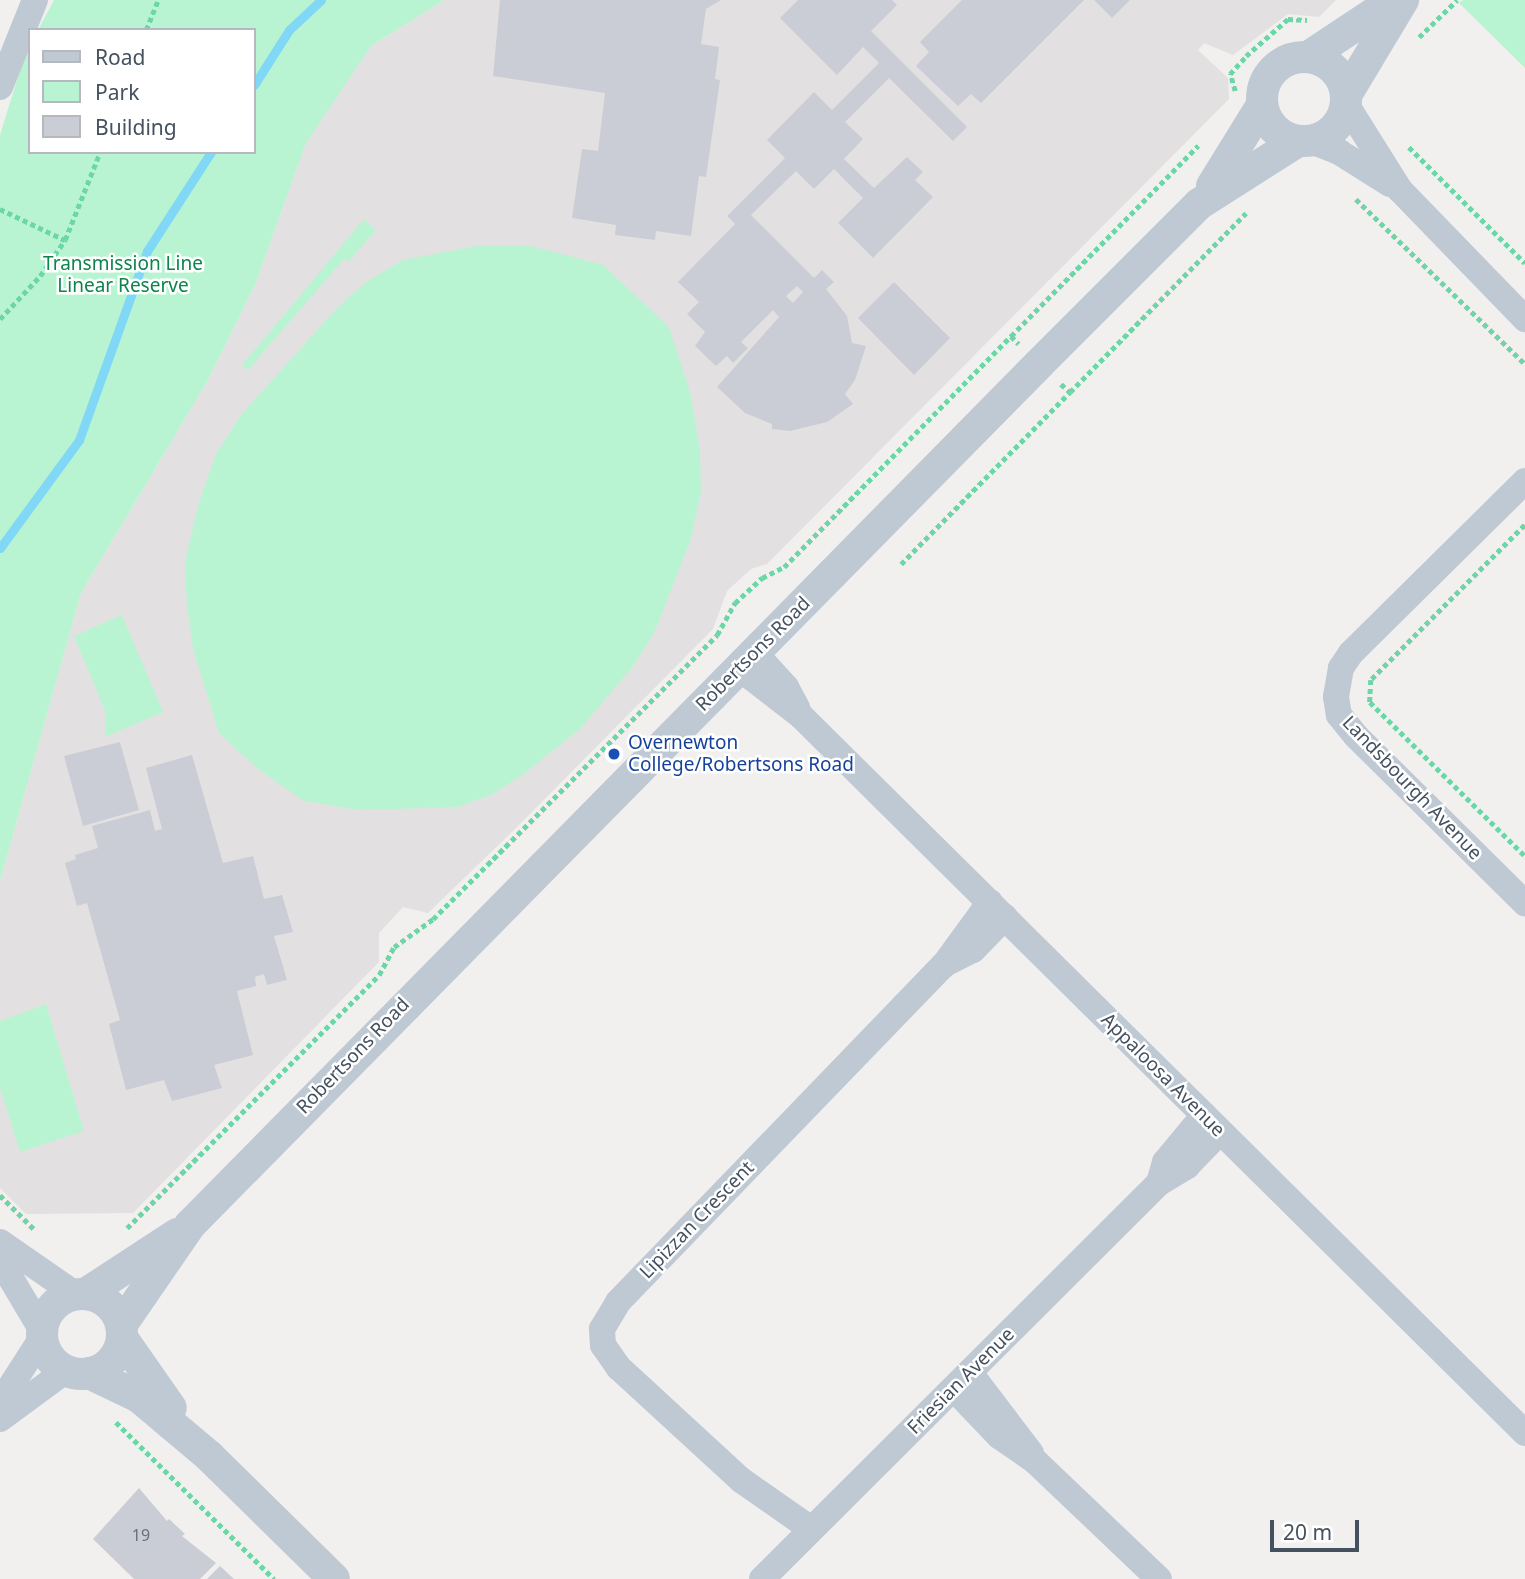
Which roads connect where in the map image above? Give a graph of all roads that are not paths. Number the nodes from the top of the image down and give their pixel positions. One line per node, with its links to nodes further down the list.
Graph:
1 (35, 0): 5 (street)
2 (1394, 0): 4 (street)
3 (1403, 0): 6 (street)
4 (1311, 55): 6 (street); 7 (street)
5 (0, 87)
6 (1346, 99): 8 (street); 9 (street)
7 (1262, 105): 8 (street); 10 (street, Robertsons Road)
8 (1304, 141): 9 (street); 10 (street, Robertsons Road)
9 (1400, 190): 11 (street)
10 (1199, 204): 13 (street, Robertsons Road)
11 (1525, 319)
12 (1525, 481): 14 (street, Landsbourgh Avenue)
13 (747, 661): 15 (street, Appaloosa Avenue); 17 (street, Robertsons Road)
14 (1525, 903)
15 (997, 910): 16 (street, Appaloosa Avenue); 29 (street, Lipizzan Crescent)
16 (1212, 1124): 24 (street, Friesian Avenue); 27 (street, Appaloosa Avenue)
17 (190, 1225): 20 (street, Robertsons Road); 21 (street, Robertsons Road)
18 (0, 1242): 20 (street)
19 (0, 1260): 22 (street)
20 (81, 1293): 21 (street); 22 (street)
21 (122, 1331): 23 (street); 28 (street)
22 (41, 1334): 23 (street); 25 (street)
23 (77, 1372): 26 (street); 28 (street)
24 (962, 1381): 29 (street, Friesian Avenue); 32 (street)
25 (0, 1404)
26 (0, 1419)
27 (1525, 1433)
28 (209, 1457): 30 (street)
29 (804, 1536): 31 (street, Friesian Avenue)
30 (334, 1579)
31 (762, 1579)
32 (1159, 1579)

